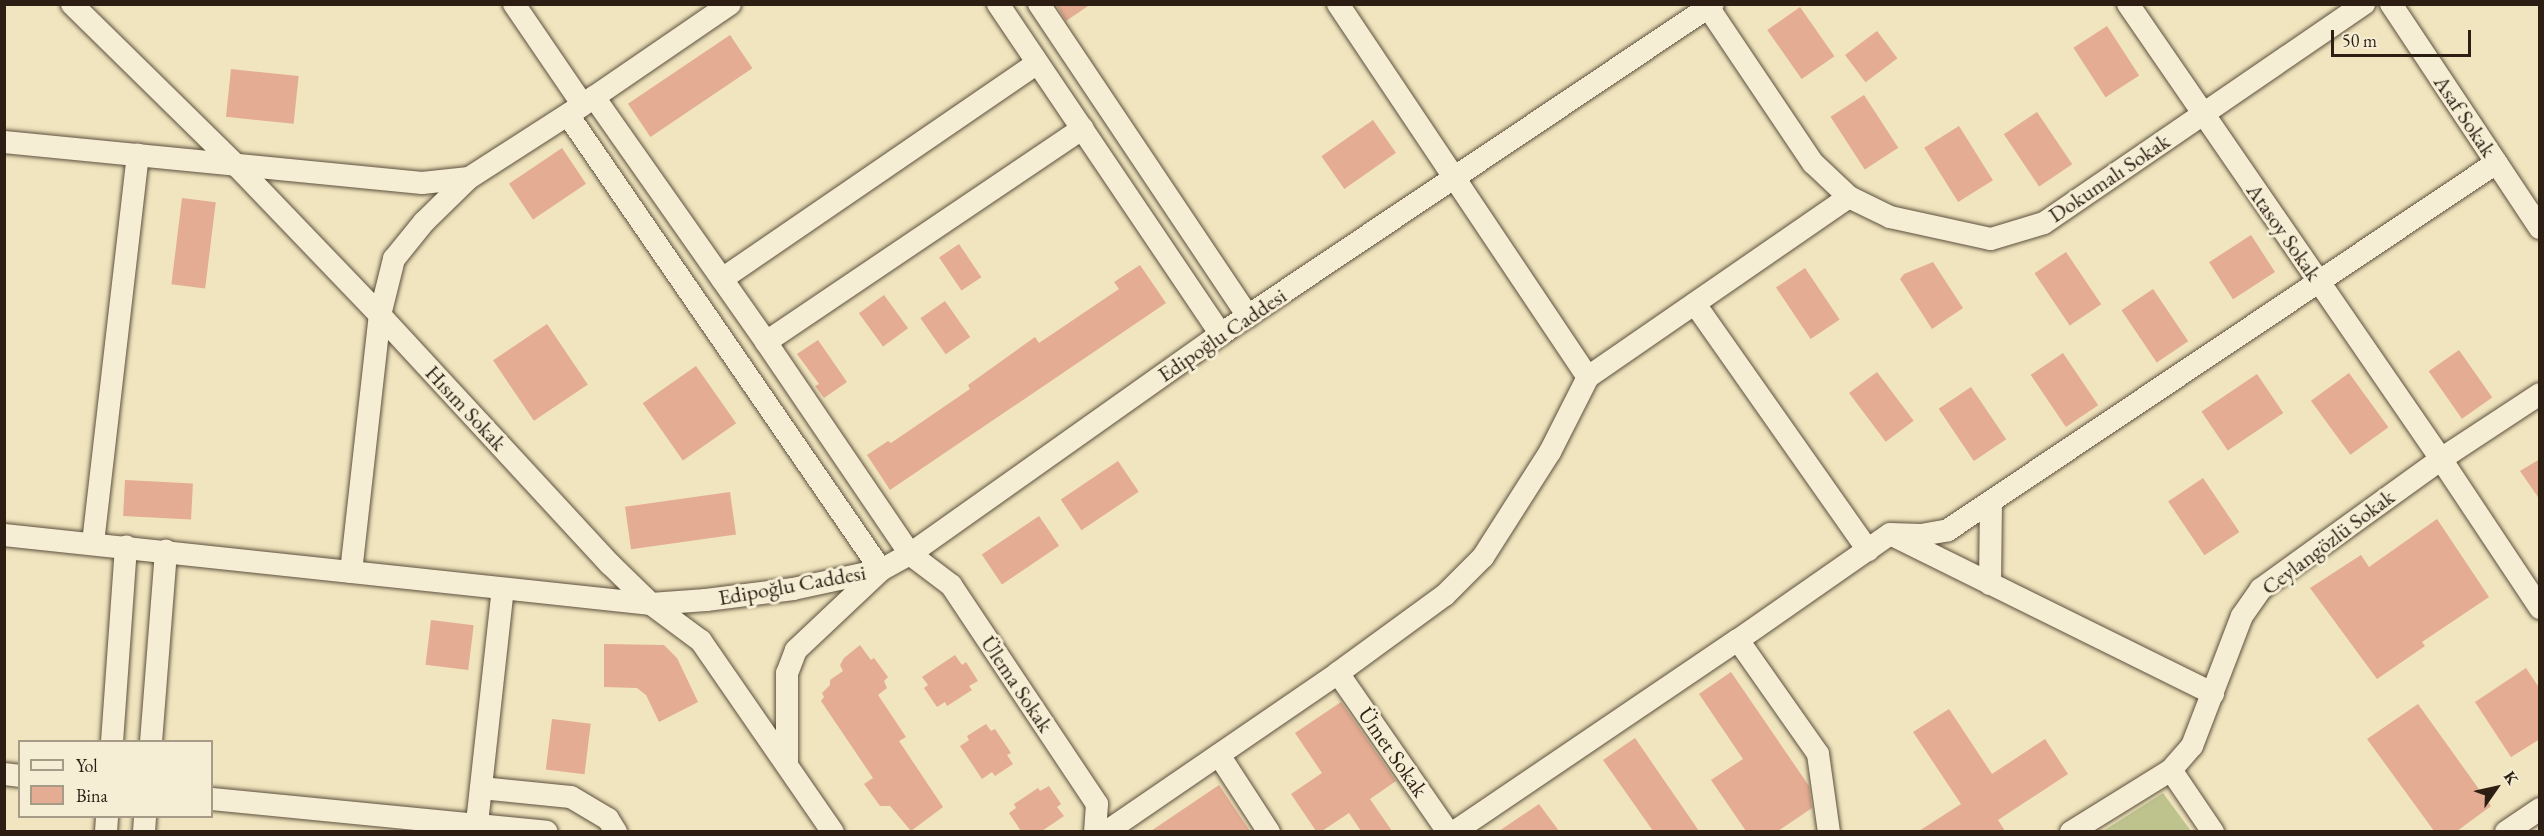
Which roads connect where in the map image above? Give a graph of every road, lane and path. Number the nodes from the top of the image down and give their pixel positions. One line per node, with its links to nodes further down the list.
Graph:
1 (72, 4): 18 (street, Hısım Sokak)
2 (514, 4): 12 (street)
3 (730, 4): 12 (street)
4 (998, 4): 11 (street)
5 (1039, 4): 27 (street)
6 (1338, 4): 20 (street)
7 (2128, 4): 13 (street, Atasoy Sokak)
8 (2364, 4): 13 (street, Dokumalı Sokak)
9 (2391, 4): 17 (street, Asaf Sokak)
10 (1709, 6): 20 (street, Edipoğlu Caddesi); 21 (street, Dokumalı Sokak)
11 (1037, 63): 14 (street); 23 (street)
12 (582, 106): 19 (street); 23 (street, Ülema Sokak); 41 (street)
13 (2203, 114): 21 (street, Dokumalı Sokak); 24 (street, Atasoy Sokak)
14 (1083, 128): 28 (street); 29 (street)
15 (4, 142): 16 (street)
16 (138, 155): 18 (street); 36 (street)
17 (2496, 163): 22 (street, Asaf Sokak); 24 (street)
18 (237, 166): 19 (street); 26 (street, Hısım Sokak)
19 (469, 178): 26 (street)
20 (1456, 178): 27 (street, Edipoğlu Caddesi); 30 (street)
21 (1850, 198): 25 (street)
22 (2540, 228)
23 (722, 279): 29 (street, Ülema Sokak)
24 (2319, 282): 32 (street, Atasoy Sokak); 33 (street)
25 (1695, 304): 30 (street); 38 (street)
26 (380, 315): 42 (street); 45 (street, Hısım Sokak)
27 (1248, 316): 28 (street, Edipoğlu Caddesi)
28 (1221, 334): 40 (street, Edipoğlu Caddesi)
29 (766, 342): 40 (street, Ülema Sokak)
30 (1587, 377): 48 (street)
31 (2540, 394): 32 (street, Ceylangözlü Sokak)
32 (2441, 459): 46 (street, Atasoy Sokak); 49 (street, Ceylangözlü Sokak)
33 (1990, 502): 34 (street); 43 (street)
34 (1890, 534): 38 (street); 43 (street)
35 (4, 535): 36 (street, Edipoğlu Caddesi)
36 (93, 543): 37 (street, Edipoğlu Caddesi)
37 (126, 547): 39 (street, Edipoğlu Caddesi); 50 (street)
38 (1868, 550): 47 (street)
39 (166, 551): 42 (street, Edipoğlu Caddesi); 51 (street)
40 (910, 554): 41 (street, Edipoğlu Caddesi); 63 (street, Ülema Sokak)
41 (881, 570): 45 (street, Edipoğlu Caddesi); 53 (street)
42 (351, 572): 44 (street, Edipoğlu Caddesi)
43 (1990, 584): 49 (street)
44 (503, 589): 45 (street, Edipoğlu Caddesi); 55 (street)
45 (651, 604): 53 (street, Hısım Sokak)
46 (2540, 608)
47 (1738, 640): 59 (street); 67 (street)
48 (1338, 673): 52 (street); 66 (street, Ümet Sokak)
49 (2213, 694): 54 (street, Ceylangözlü Sokak)
50 (112, 740)
51 (151, 740)
52 (1219, 755): 64 (street); 65 (street)
53 (787, 762): 62 (street, Hısım Sokak)
54 (2171, 770): 68 (street, Ceylangözlü Sokak); 69 (street)
55 (481, 788): 58 (street); 61 (street)
56 (213, 799): 58 (street)
57 (2540, 809): 70 (street)
58 (477, 827): 60 (street)
59 (1824, 829)
60 (546, 831)
61 (616, 831)
62 (833, 831)
63 (1095, 831)
64 (1106, 831)
65 (1269, 831)
66 (1448, 831)
67 (1454, 831)
68 (2071, 831)
69 (2213, 831)
70 (2506, 831)

